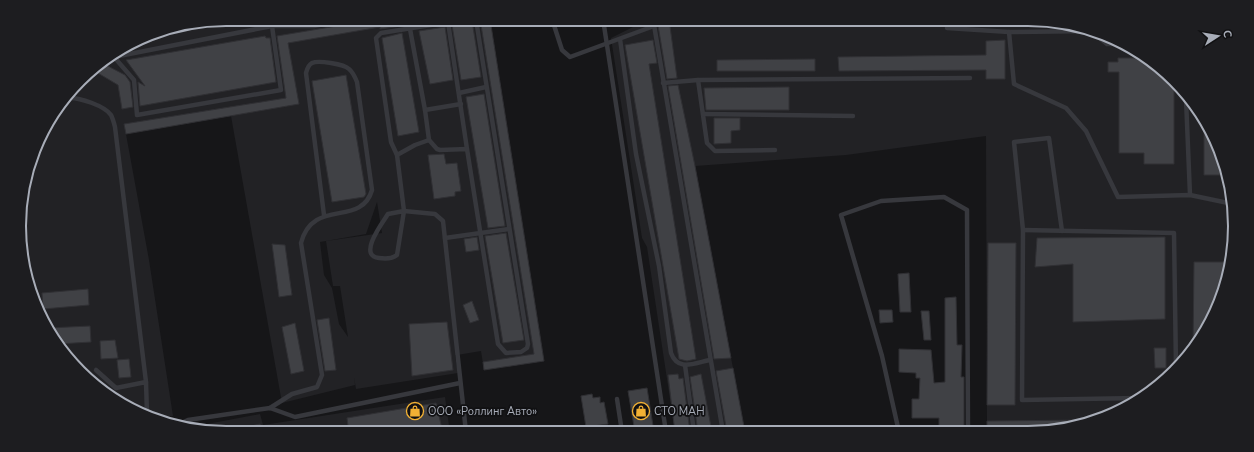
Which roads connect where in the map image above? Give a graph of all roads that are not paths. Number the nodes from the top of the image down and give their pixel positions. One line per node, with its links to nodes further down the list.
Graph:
1 (272, 26): 2 (lane); 15 (lane); 16 (lane)
2 (314, 26)
3 (426, 26): 10 (lane)
4 (449, 26): 21 (lane)
5 (478, 26): 20 (lane)
6 (554, 26): 14 (lane)
7 (604, 26): 14 (lane)
8 (654, 26): 13 (lane); 19 (lane)
9 (947, 28): 12 (lane)
10 (410, 29): 25 (lane); 31 (lane)
11 (1072, 31): 12 (lane)
12 (1009, 32): 32 (lane)
13 (620, 39): 14 (lane); 43 (lane)
14 (607, 44): 54 (lane)
15 (122, 55)
16 (116, 59)
17 (970, 78): 18 (lane)
18 (698, 80): 19 (lane); 26 (lane)
19 (663, 83): 41 (lane)
20 (486, 87): 21 (lane); 36 (lane)
21 (459, 93): 24 (lane)
22 (72, 98): 45 (lane)
23 (1186, 103): 32 (lane)
24 (460, 104): 25 (lane); 29 (lane)
25 (425, 110): 28 (lane)
26 (703, 114): 27 (lane); 30 (lane)
27 (853, 116)
28 (429, 140): 29 (lane); 31 (lane)
29 (467, 148): 39 (lane)
30 (775, 150)
31 (398, 155): 34 (lane)
32 (1190, 195): 33 (lane)
33 (1226, 203)
34 (404, 212): 34 (lane); 40 (lane)
35 (324, 215): 35 (lane); 49 (lane)
36 (509, 229): 39 (lane); 39 (lane)
37 (1023, 230): 38 (lane); 38 (lane); 47 (lane)
38 (1062, 231): 42 (lane)
39 (482, 233): 40 (lane)
40 (445, 238): 46 (lane)
41 (710, 360): 43 (lane); 56 (lane)
42 (1176, 360)
43 (685, 365): 55 (lane)
44 (96, 370): 45 (lane)
45 (146, 382): 50 (lane)
46 (460, 383): 49 (lane); 52 (lane)
47 (1129, 398)
48 (617, 399): 53 (lane)
49 (270, 408): 51 (lane)
50 (147, 410)
51 (185, 421)
52 (465, 426)
53 (621, 426)
54 (665, 426)
55 (693, 426)
56 (722, 426)
57 (898, 426): 58 (lane)
58 (968, 426)

